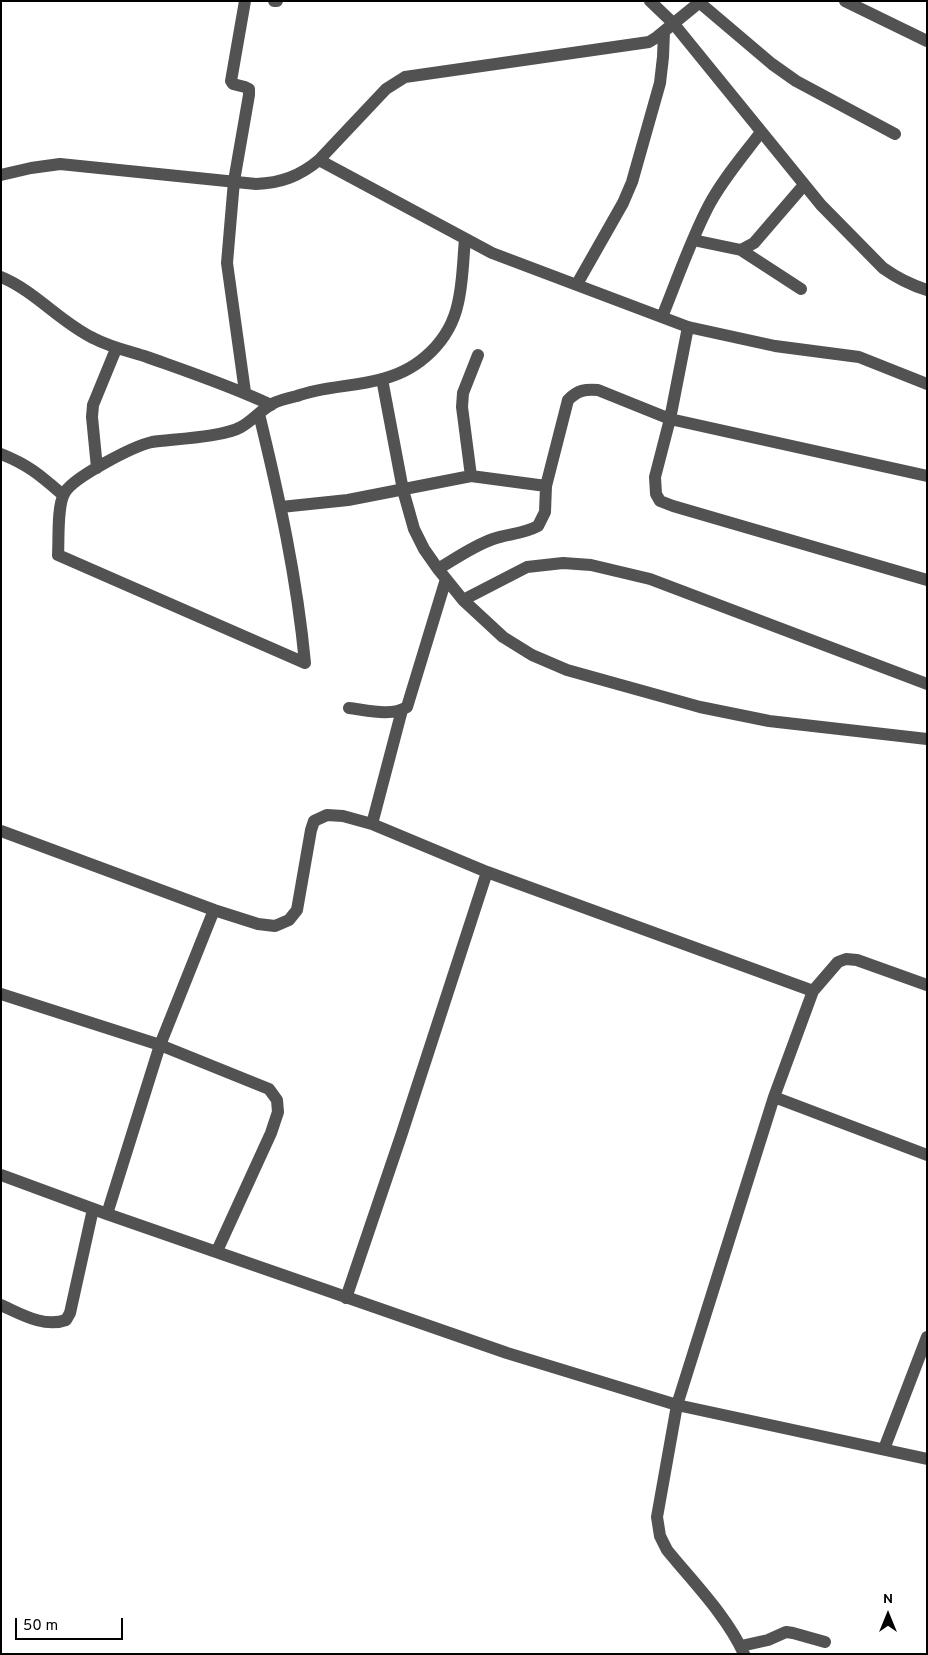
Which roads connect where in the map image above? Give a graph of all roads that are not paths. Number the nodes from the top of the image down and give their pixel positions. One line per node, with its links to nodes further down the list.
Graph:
1 (245, 1): 11 (street)
2 (650, 1): 5 (street)
3 (845, 1): 6 (street)
4 (701, 2): 5 (street); 8 (street)
5 (669, 28): 7 (street); 9 (street); 17 (street)
6 (927, 41)
7 (761, 132): 12 (street); 14 (street)
8 (895, 134)
9 (319, 160): 11 (street); 13 (street)
10 (1, 175): 11 (street)
11 (234, 181): 26 (street)
12 (804, 185): 15 (street); 19 (street)
13 (465, 239): 17 (street); 24 (street)
14 (693, 240): 15 (street); 20 (street)
15 (741, 250): 18 (street)
16 (1, 277): 22 (street)
17 (577, 284): 20 (street)
18 (801, 289)
19 (927, 290)
20 (662, 316): 21 (street)
21 (688, 327): 25 (street); 29 (street)
22 (116, 349): 26 (street); 31 (street)
23 (478, 355): 32 (street)
24 (382, 379): 27 (street); 35 (street)
25 (927, 384)
26 (245, 392): 27 (street)
27 (271, 405): 28 (street)
28 (259, 414): 31 (street); 37 (street)
29 (670, 419): 33 (street); 34 (street); 39 (street)
30 (1, 454): 36 (street)
31 (97, 468): 36 (street)
32 (471, 476): 34 (street); 35 (street)
33 (927, 476)
34 (546, 486): 38 (street)
35 (403, 490): 37 (street); 38 (street)
36 (63, 495): 37 (street)
37 (281, 508)
38 (442, 574): 40 (street); 43 (street)
39 (927, 580)
40 (463, 600): 41 (street); 44 (street)
41 (927, 684)
42 (349, 708): 43 (street)
43 (402, 710): 45 (street)
44 (927, 738)
45 (372, 824): 47 (street); 48 (street)
46 (1, 831): 48 (street)
47 (487, 872): 50 (street); 59 (street)
48 (214, 910): 52 (street)
49 (927, 986): 50 (street)
50 (813, 991): 53 (street)
51 (1, 994): 52 (street)
52 (160, 1045): 57 (street); 58 (street)
53 (774, 1097): 54 (street); 62 (street)
54 (927, 1154)
55 (1, 1175): 56 (street)
56 (93, 1209): 57 (street); 60 (street)
57 (107, 1214): 58 (street)
58 (217, 1252): 59 (street)
59 (346, 1298): 62 (street)
60 (1, 1305)
61 (927, 1337): 63 (street)
62 (677, 1404): 63 (street); 66 (street)
63 (884, 1449): 64 (street)
64 (927, 1459)
65 (825, 1642): 66 (street)
66 (742, 1650)

